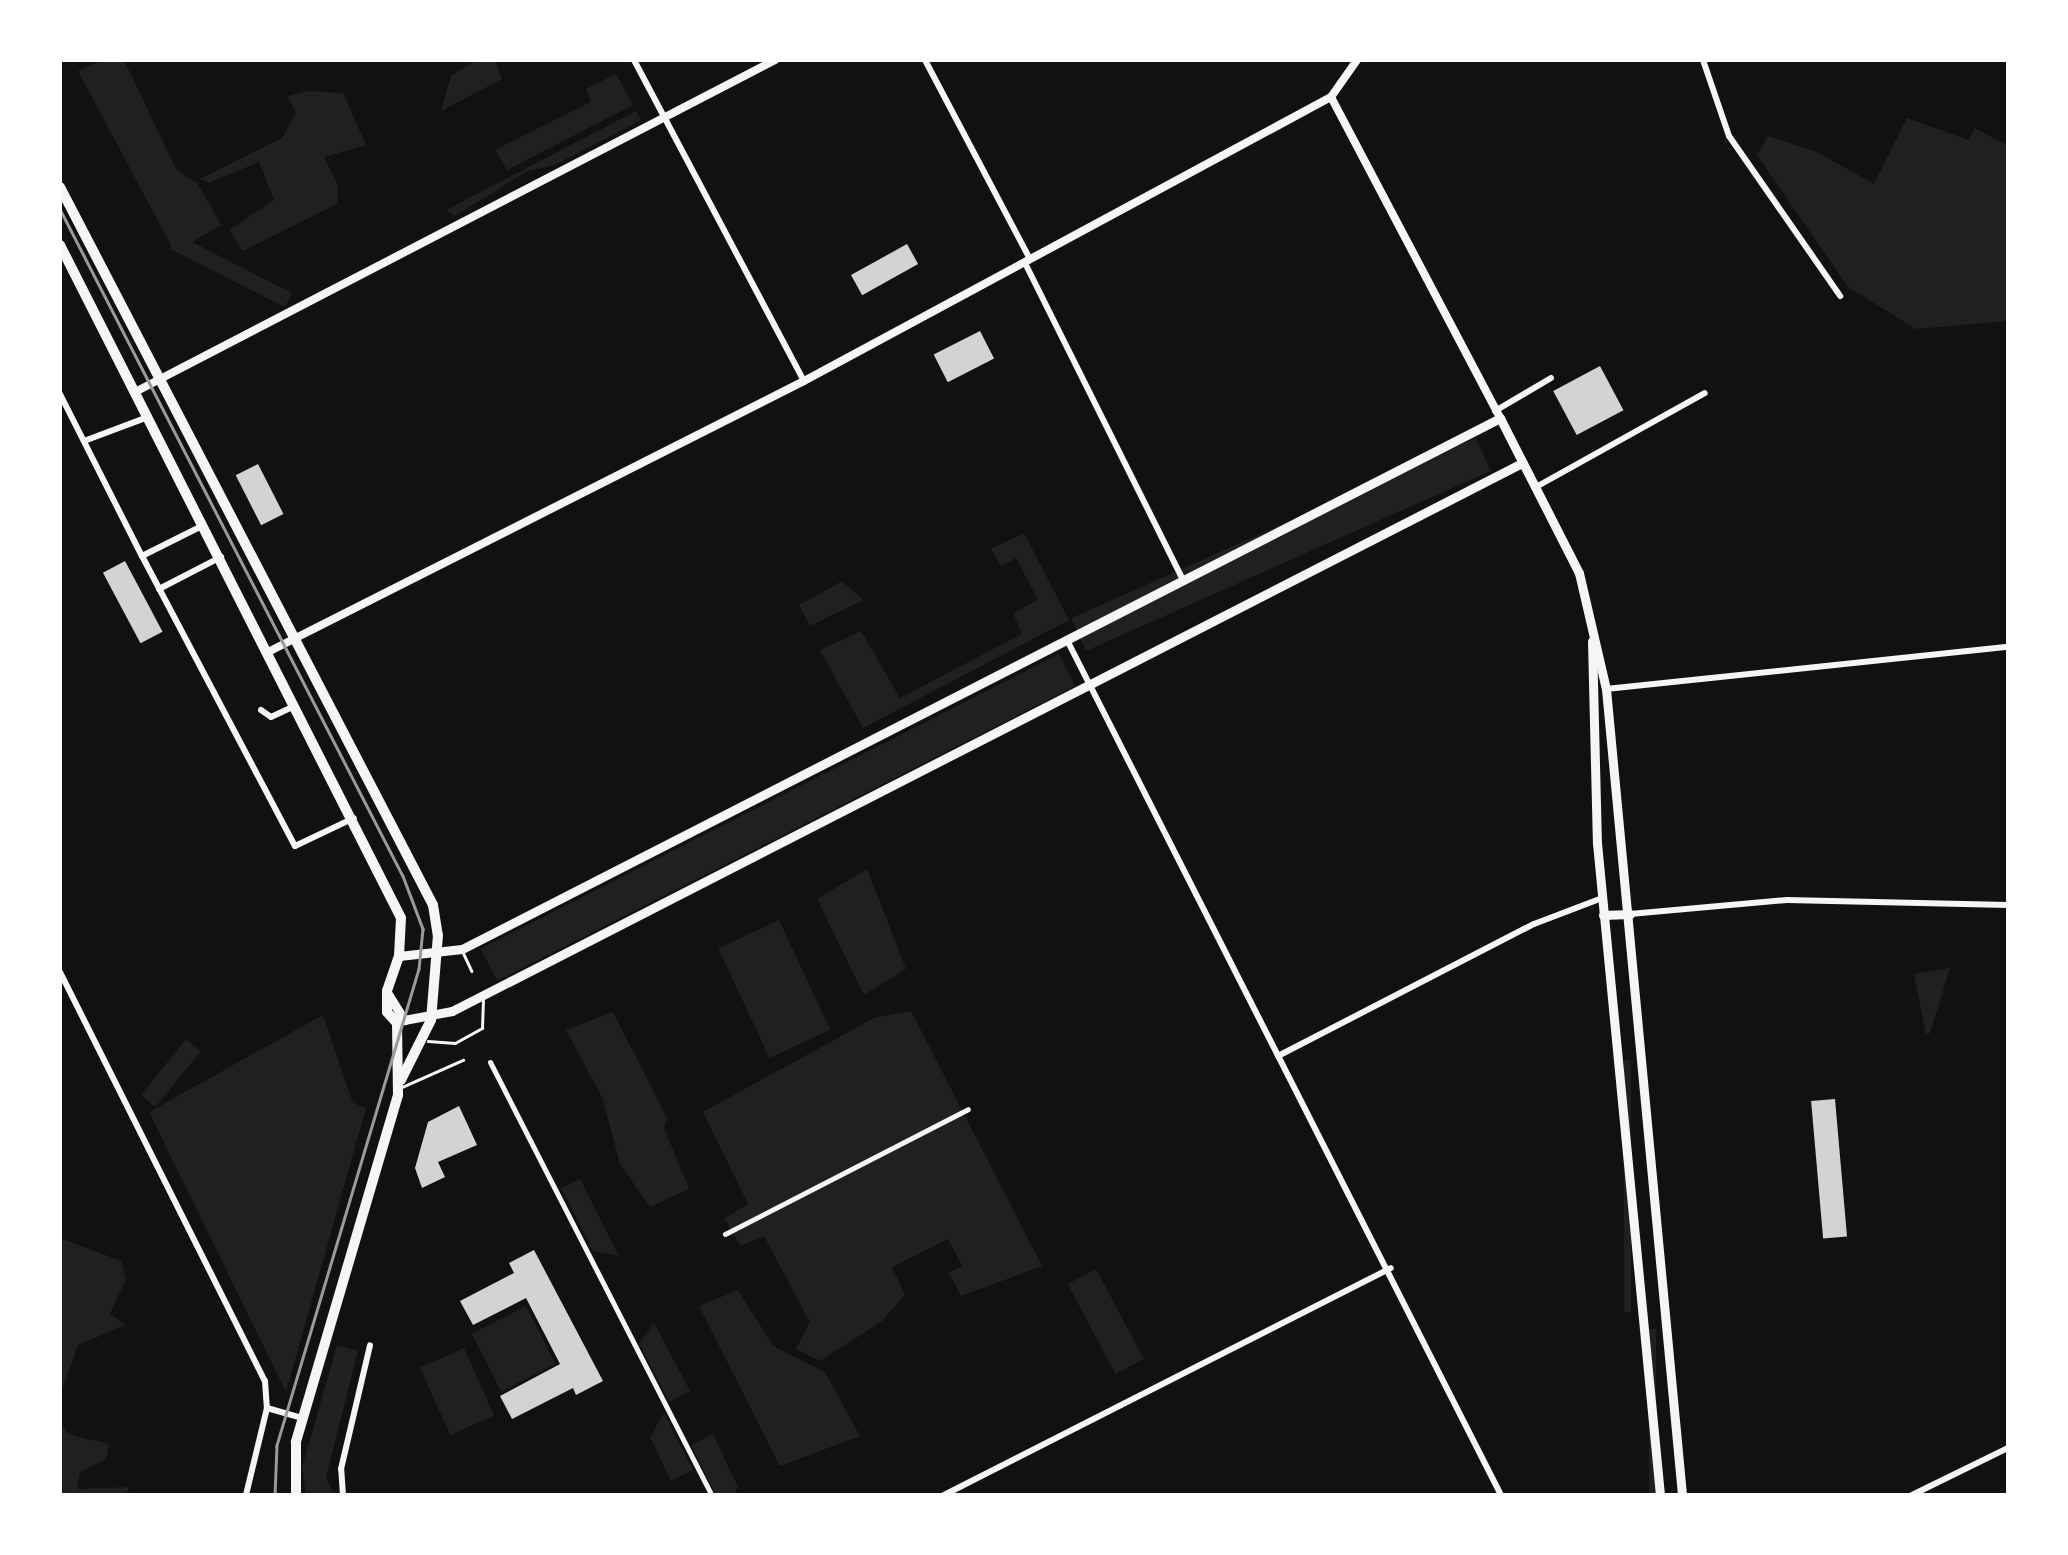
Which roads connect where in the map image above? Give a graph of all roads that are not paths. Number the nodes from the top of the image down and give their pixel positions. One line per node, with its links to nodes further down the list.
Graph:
1 (634, 60): 7 (street)
2 (775, 60): 7 (street)
3 (925, 60): 10 (street)
4 (1357, 60): 6 (street)
5 (1702, 60): 11 (street)
6 (1332, 97): 10 (street); 18 (street)
7 (663, 118): 13 (street); 14 (street)
8 (60, 188): 13 (main road)
9 (60, 245): 15 (main road)
10 (1027, 261): 14 (street); 26 (street)
11 (1840, 296)
12 (1551, 378): 18 (street)
13 (160, 380): 15 (street); 29 (main road)
14 (804, 381): 29 (street)
15 (137, 391): 19 (main road)
16 (1704, 392): 22 (street)
17 (60, 394): 20 (street)
18 (1498, 414): 21 (main road); 26 (main road)
19 (150, 416): 20 (street); 23 (main road)
20 (84, 441): 24 (street)
21 (1522, 462): 22 (main road); 33 (main road)
22 (1536, 487): 28 (main road)
23 (205, 524): 24 (street); 25 (main road)
24 (142, 556): 27 (street)
25 (222, 557): 27 (street); 32 (main road)
26 (1184, 580): 30 (main road)
27 (159, 589): 38 (street)
28 (1593, 628): 34 (main road); 35 (main road)
29 (295, 639): 32 (street); 43 (main road)
30 (1067, 640): 33 (street); 44 (main road)
31 (2008, 647): 35 (street)
32 (270, 651): 36 (main road)
33 (1090, 685): 50 (main road); 55 (street)
34 (1588, 688): 35 (main road); 39 (main road)
35 (1606, 689): 41 (main road)
36 (298, 705): 37 (street); 38 (main road)
37 (260, 710)
38 (355, 817): 46 (main road)
39 (1602, 898): 42 (main road); 55 (street)
40 (2008, 904): 41 (street)
41 (1630, 914): 42 (main road); 53 (main road)
42 (1603, 915): 54 (main road)
43 (438, 935): 44 (main road); 45 (main road)
44 (462, 949): 45 (main road); 48 (lane)
45 (438, 954): 46 (main road); 51 (main road)
46 (398, 956): 49 (main road)
47 (60, 972): 65 (street)
48 (472, 972)
49 (386, 991): 51 (main road); 58 (main road)
50 (482, 995): 51 (main road); 52 (lane)
51 (430, 1020): 52 (main road)
52 (422, 1038): 58 (main road)
53 (1638, 1051): 54 (main road); 62 (main road)
54 (1616, 1053): 63 (main road)
55 (1278, 1056): 61 (street)
56 (463, 1060): 58 (lane)
57 (490, 1062): 71 (street)
58 (398, 1087): 66 (main road)
59 (968, 1109): 60 (street)
60 (725, 1234)
61 (1390, 1268): 72 (street); 73 (street)
62 (1665, 1317): 63 (main road); 75 (main road)
63 (1641, 1318): 74 (main road)
64 (370, 1345): 70 (street)
65 (268, 1408): 66 (street); 68 (street)
66 (303, 1418): 69 (main road)
67 (2008, 1448): 76 (street)
68 (246, 1495)
69 (296, 1495)
70 (343, 1495)
71 (712, 1495)
72 (944, 1495)
73 (1501, 1495)
74 (1660, 1495)
75 (1682, 1495)
76 (1912, 1495)

